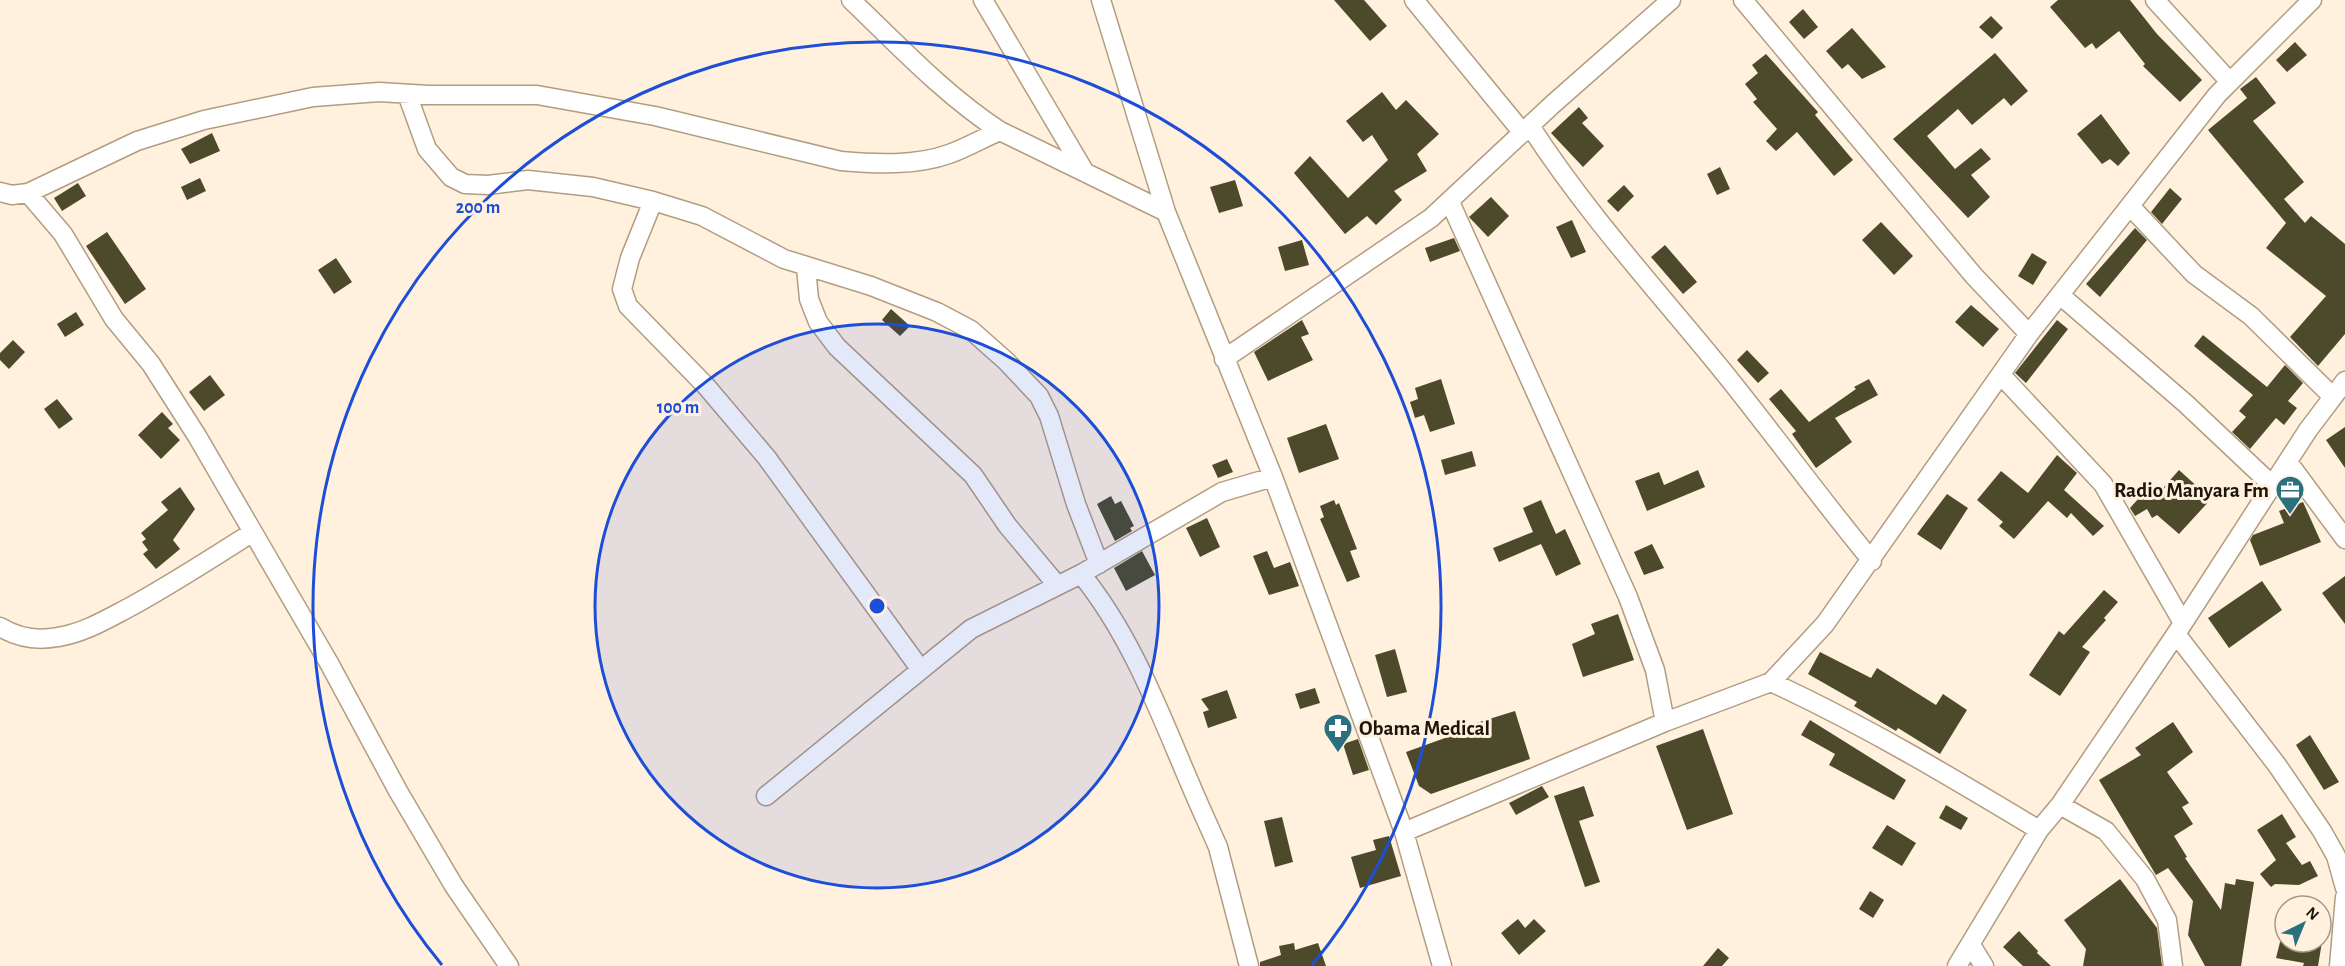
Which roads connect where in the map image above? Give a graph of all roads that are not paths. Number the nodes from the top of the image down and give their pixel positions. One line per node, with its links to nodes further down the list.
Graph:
1 (851, 0): 12 (street)
2 (983, 0): 13 (street)
3 (1101, 0): 19 (street)
4 (1414, 0): 11 (street)
5 (1671, 0): 11 (street)
6 (1743, 0): 22 (street)
7 (2155, 0): 9 (street)
8 (2312, 0): 9 (street)
9 (2230, 82): 18 (street)
10 (407, 94): 12 (street); 15 (street); 16 (street)
11 (1526, 130): 17 (street); 32 (street)
12 (1000, 131): 13 (street)
13 (1083, 169): 19 (street)
14 (0, 192): 15 (street)
15 (28, 193): 30 (street)
16 (653, 201): 20 (street); 38 (street)
17 (1450, 202): 23 (street); 40 (street)
18 (2130, 206): 21 (street); 26 (street)
19 (1166, 212): 23 (street)
20 (806, 268): 33 (street); 35 (street)
21 (2060, 295): 22 (street); 29 (street)
22 (2029, 334): 24 (street)
23 (1224, 359): 28 (street)
24 (2001, 375): 32 (street); 37 (street)
25 (2345, 381): 26 (street)
26 (2332, 396): 27 (street)
27 (2288, 462): 29 (street); 31 (street)
28 (1273, 477): 33 (street); 44 (street)
29 (2273, 486): 37 (street)
30 (253, 532): 36 (street); 48 (street)
31 (2345, 539)
32 (1872, 561): 39 (street)
33 (1099, 564): 34 (street)
34 (1081, 574): 35 (street); 49 (street)
35 (1057, 585): 38 (street)
36 (0, 627)
37 (2180, 629): 42 (street); 45 (street)
38 (921, 670): 41 (street)
39 (1771, 682): 40 (street); 43 (street)
40 (1665, 722): 44 (street)
41 (766, 796)
42 (2060, 805): 43 (street); 53 (street)
43 (2039, 830): 47 (street)
44 (1404, 832): 50 (street)
45 (2345, 888)
46 (2345, 897): 54 (street)
47 (1971, 945): 51 (street); 52 (street)
48 (508, 966)
49 (1249, 966)
50 (1442, 966)
51 (1957, 966)
52 (1984, 966)
53 (2173, 966)
54 (2339, 966)

